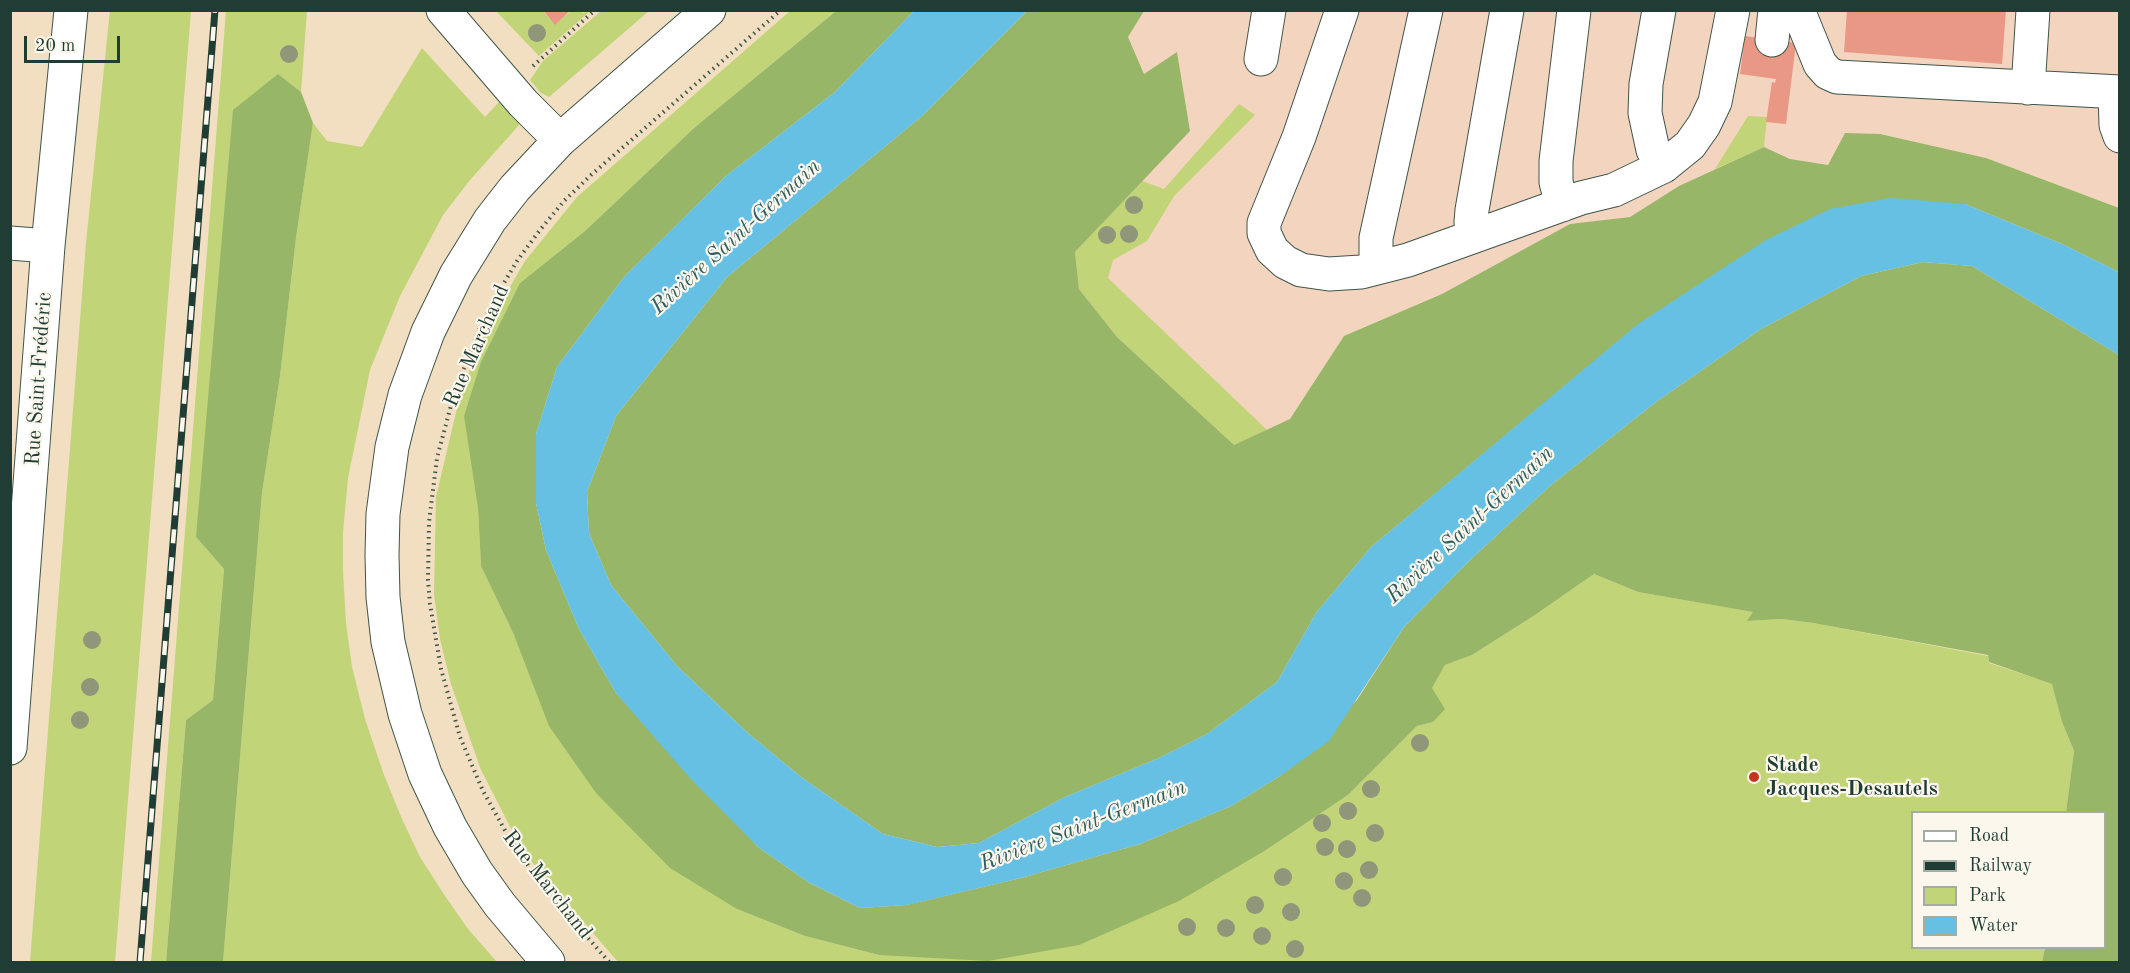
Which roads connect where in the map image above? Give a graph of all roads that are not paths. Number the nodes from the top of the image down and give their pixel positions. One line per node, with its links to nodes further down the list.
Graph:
1 (71, 10): 22 (street, Rue Saint-Frédéric)
2 (443, 10): 17 (street)
3 (709, 10): 17 (street)
4 (1269, 10): 13 (street)
5 (1342, 10): 23 (street)
6 (1426, 10): 23 (street)
7 (1507, 10): 20 (street)
8 (1574, 10): 19 (street)
9 (1659, 10): 18 (street)
10 (1732, 10): 18 (street)
11 (1798, 10): 14 (street)
12 (2033, 10): 14 (street)
13 (1261, 59)
14 (2028, 88): 15 (street)
15 (2117, 93): 16 (street)
16 (2120, 136)
17 (560, 140): 26 (street)
18 (1664, 166): 19 (street)
19 (1562, 205): 20 (street)
20 (1474, 236): 23 (street)
21 (10, 243): 22 (street)
22 (48, 246): 24 (street, Rue Saint-Frédéric)
23 (1379, 267)
24 (16, 611): 25 (street, Rue Saint-Frédéric)
25 (10, 748)
26 (548, 963)

